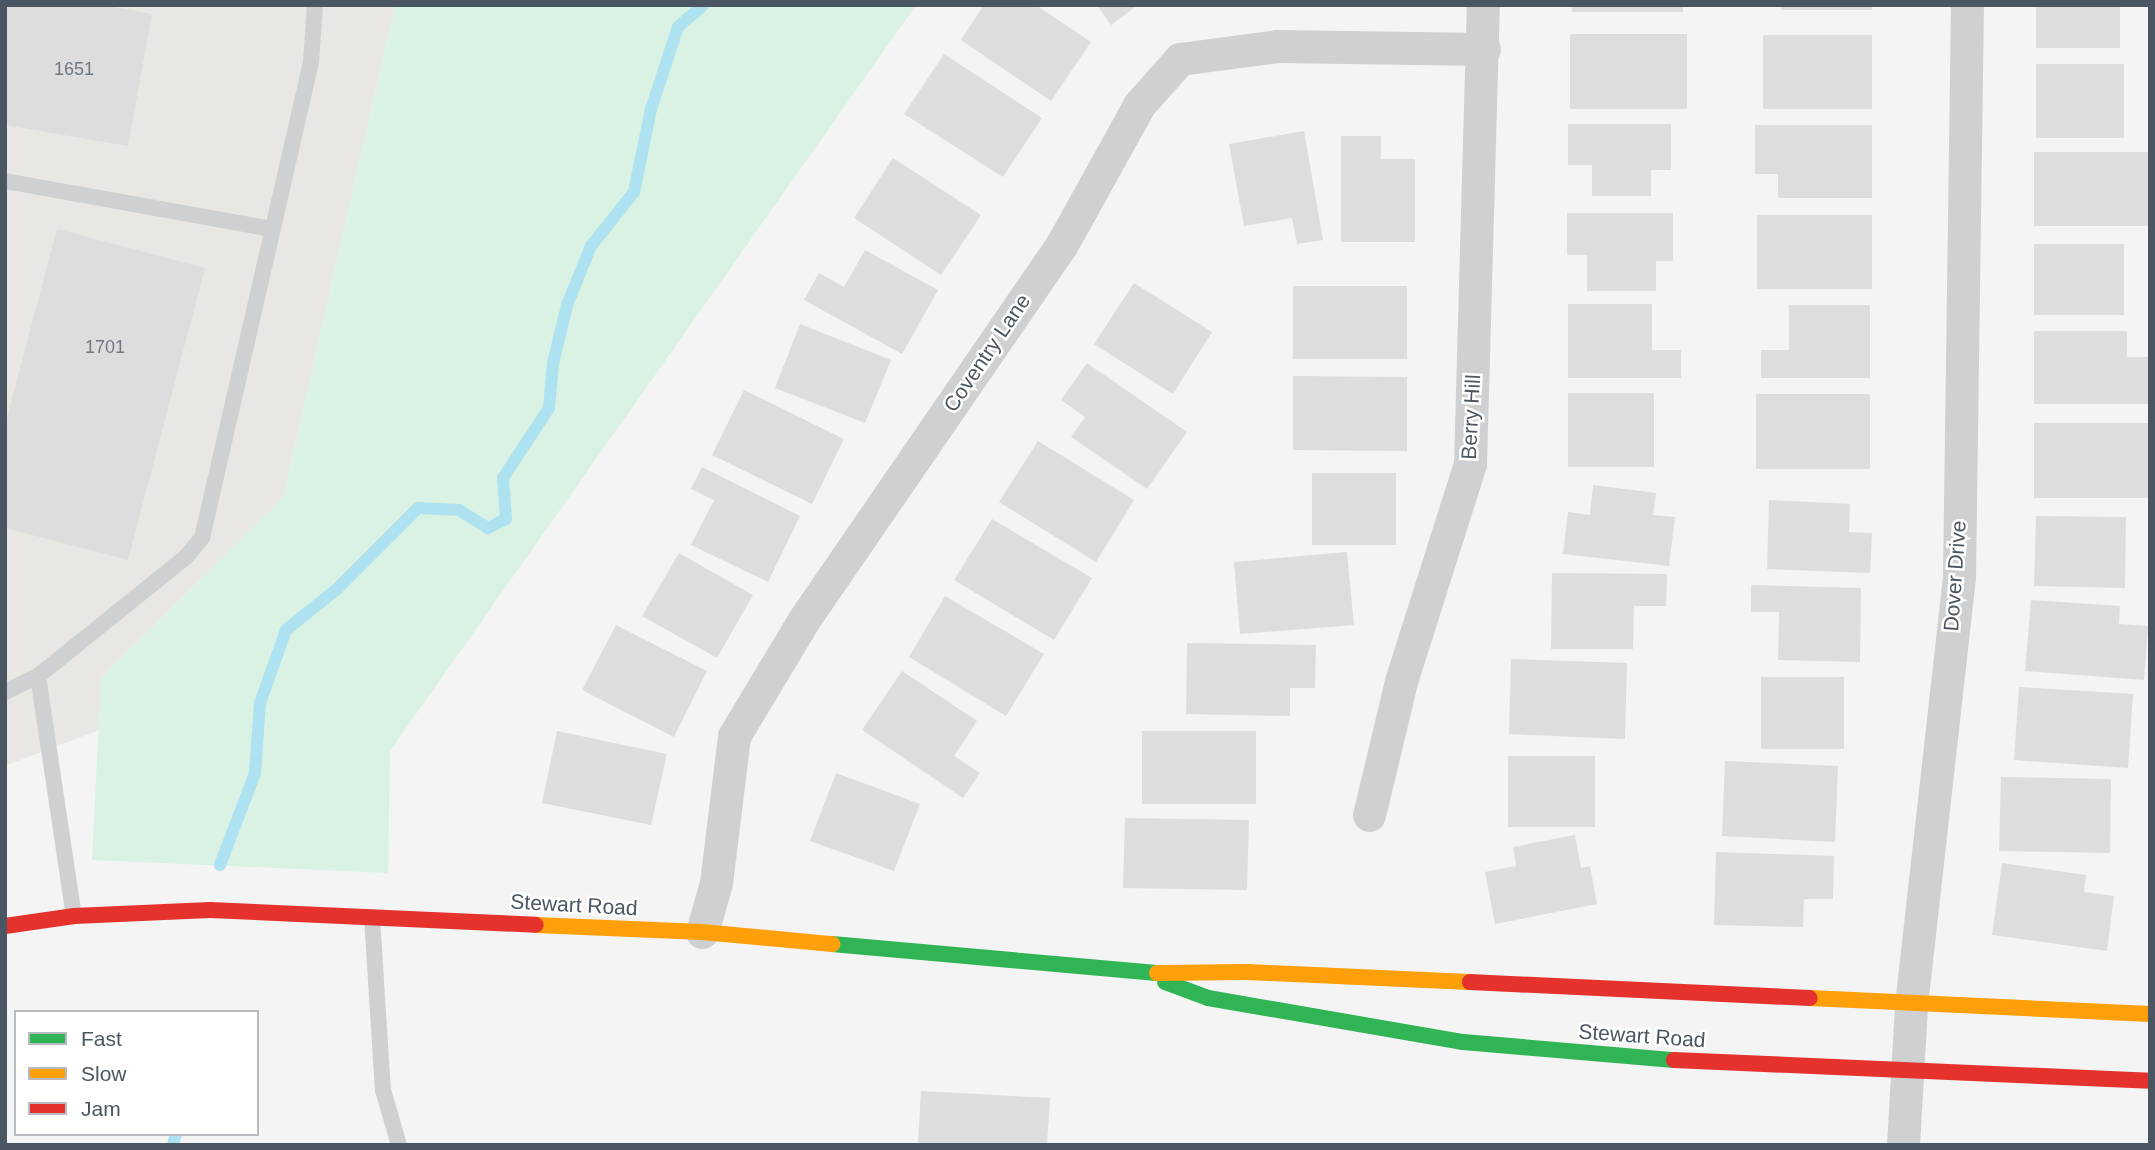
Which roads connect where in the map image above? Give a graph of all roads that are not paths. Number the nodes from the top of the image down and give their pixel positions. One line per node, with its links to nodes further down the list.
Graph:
1 (315, 5): 6 (lane)
2 (1483, 5): 4 (street, Berry Hill)
3 (1967, 5): 15 (street, Dover Drive)
4 (1483, 50): 9 (street, Berry Hill); 13 (street, Coventry Lane)
5 (5, 181): 6 (lane)
6 (272, 229): 7 (lane)
7 (37, 676): 8 (lane); 10 (lane)
8 (5, 692)
9 (1369, 815)
10 (74, 916): 11 (street, Stewart Road); 12 (street, Stewart Road)
11 (372, 917): 13 (street, Stewart Road); 19 (lane)
12 (5, 926)
13 (702, 932): 14 (street, Stewart Road)
14 (1140, 973): 15 (street, Stewart Road); 17 (street, Stewart Road)
15 (1911, 1005): 16 (street, Stewart Road); 17 (street, Dover Drive)
16 (2150, 1014)
17 (1909, 1069): 18 (street, Stewart Road); 20 (street, Dover Drive)
18 (2150, 1081)
19 (399, 1145)
20 (1903, 1145)

